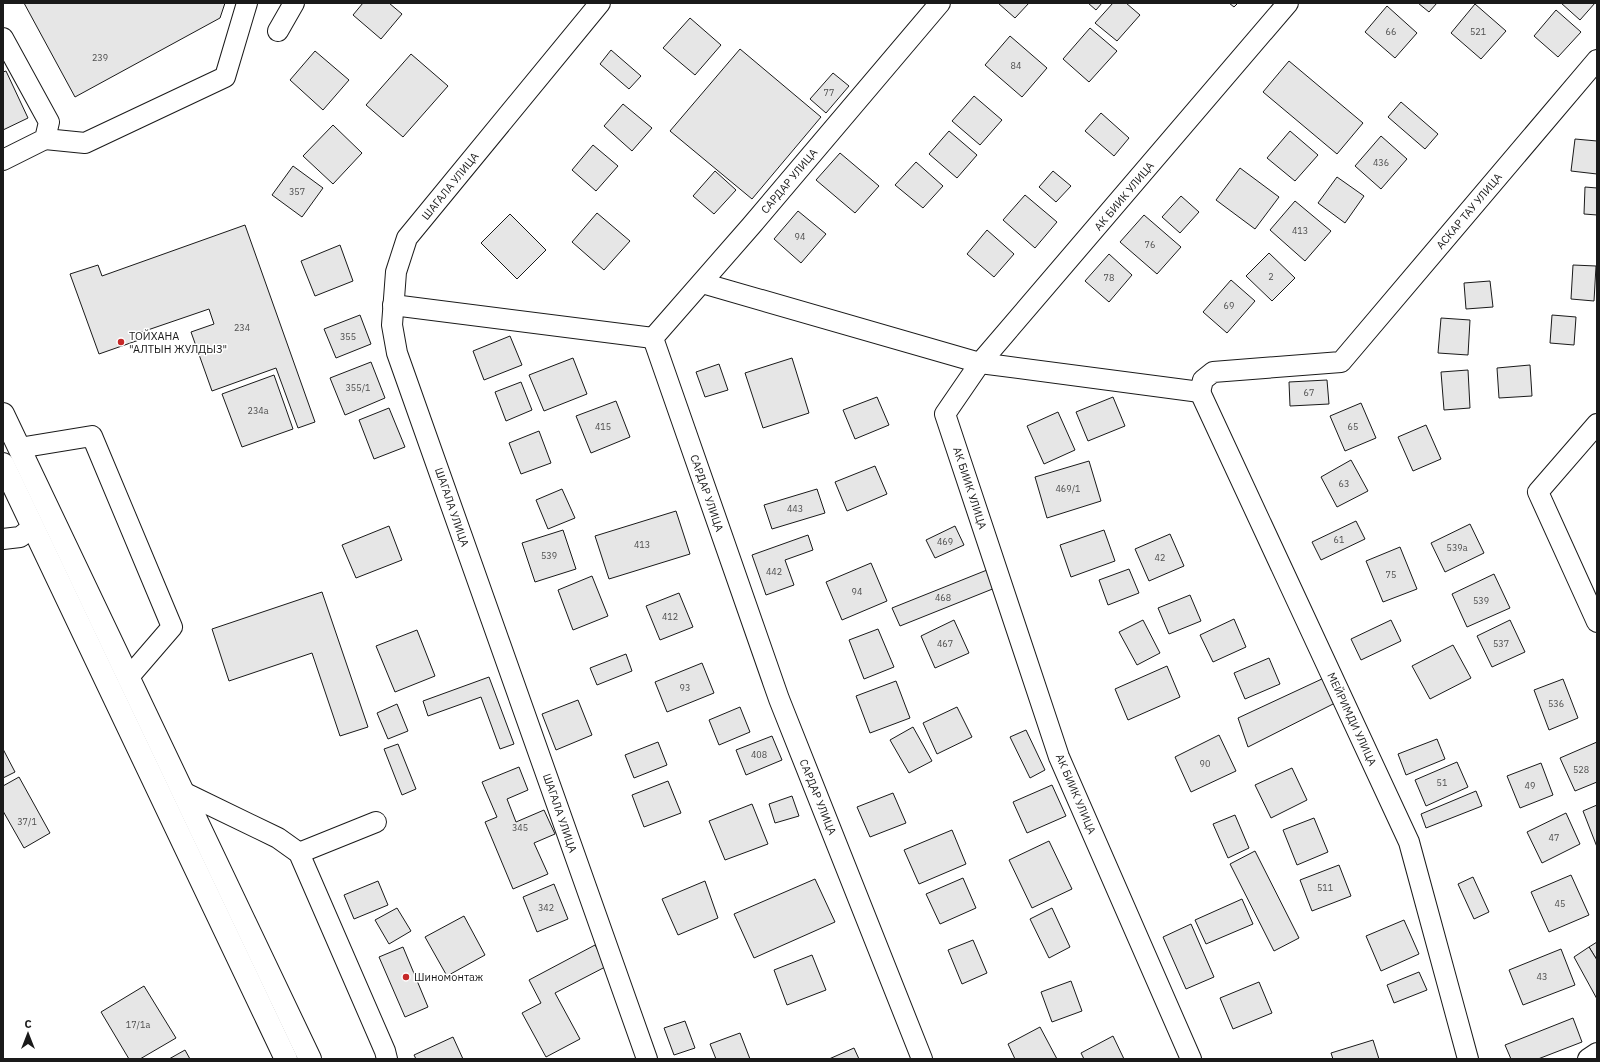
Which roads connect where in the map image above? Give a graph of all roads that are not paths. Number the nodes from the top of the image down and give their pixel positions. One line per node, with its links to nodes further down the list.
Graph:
1 (247, 3): 9 (street)
2 (294, 3): 6 (street)
3 (600, 3): 12 (street, ШАГАЛА УЛИЦА)
4 (940, 3): 11 (street, САРДАР УЛИЦА)
5 (1288, 3): 14 (street, АК БИИК УЛИЦА)
6 (278, 32)
7 (3, 38): 9 (street)
8 (1597, 60): 15 (street, АСКАР ТАУ УЛИЦА)
9 (45, 139): 10 (street)
10 (3, 160)
11 (702, 283): 13 (street, САРДАР УЛИЦА); 14 (street)
12 (393, 304): 13 (street); 31 (street, ШАГАЛА УЛИЦА)
13 (653, 338): 32 (street, САРДАР УЛИЦА)
14 (980, 363): 15 (street); 33 (street, АК БИИК УЛИЦА)
15 (1200, 392): 34 (street, МЕЙРИМДИ УЛИЦА)
16 (3, 414): 18 (highway)
17 (1597, 424): 22 (street)
18 (19, 448): 23 (highway); 23 (street)
19 (3, 464): 20 (highway)
20 (33, 527): 21 (street); 28 (highway)
21 (3, 539)
22 (1597, 622)
23 (128, 678): 24 (highway)
24 (183, 792): 26 (street); 29 (highway)
25 (376, 822): 26 (street)
26 (299, 853): 30 (street)
27 (1597, 1053): 35 (street)
28 (286, 1059)
29 (310, 1059)
30 (387, 1059)
31 (647, 1059)
32 (922, 1059)
33 (1191, 1059)
34 (1468, 1059)
35 (1588, 1059)

